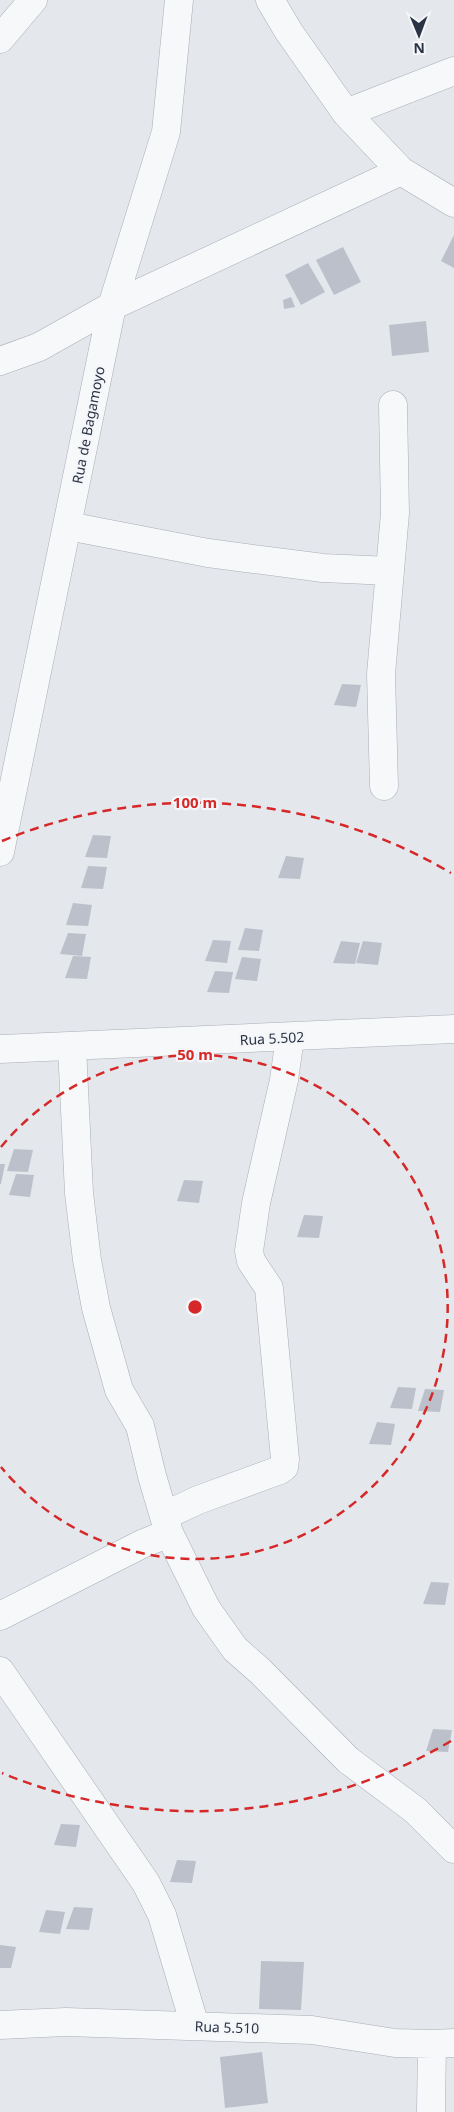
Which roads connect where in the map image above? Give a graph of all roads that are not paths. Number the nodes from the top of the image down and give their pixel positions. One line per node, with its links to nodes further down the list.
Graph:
1 (33, 0): 4 (street)
2 (179, 0): 9 (street, Rua de Bagamoyo)
3 (270, 0): 6 (street)
4 (3, 32)
5 (454, 71): 6 (street)
6 (346, 113): 7 (street)
7 (401, 171): 8 (street); 9 (street)
8 (454, 203)
9 (112, 306): 10 (street); 12 (street, Rua de Bagamoyo)
10 (0, 361)
11 (393, 405): 13 (street)
12 (68, 526): 13 (street); 15 (street, Rua de Bagamoyo)
13 (390, 571): 14 (street)
14 (384, 786)
15 (0, 852)
16 (454, 1029): 17 (street, Rua 5.502)
17 (290, 1037): 18 (street, Rua 5.502); 20 (street)
18 (72, 1047): 19 (street, Rua 5.502); 20 (street)
19 (0, 1049)
20 (167, 1525): 21 (street); 23 (street)
21 (0, 1616)
22 (0, 1671): 25 (street)
23 (454, 1849)
24 (0, 2025): 25 (street, Rua 5.510)
25 (195, 2026): 26 (street, Rua 5.510)
26 (443, 2043): 27 (street)
27 (431, 2112)

